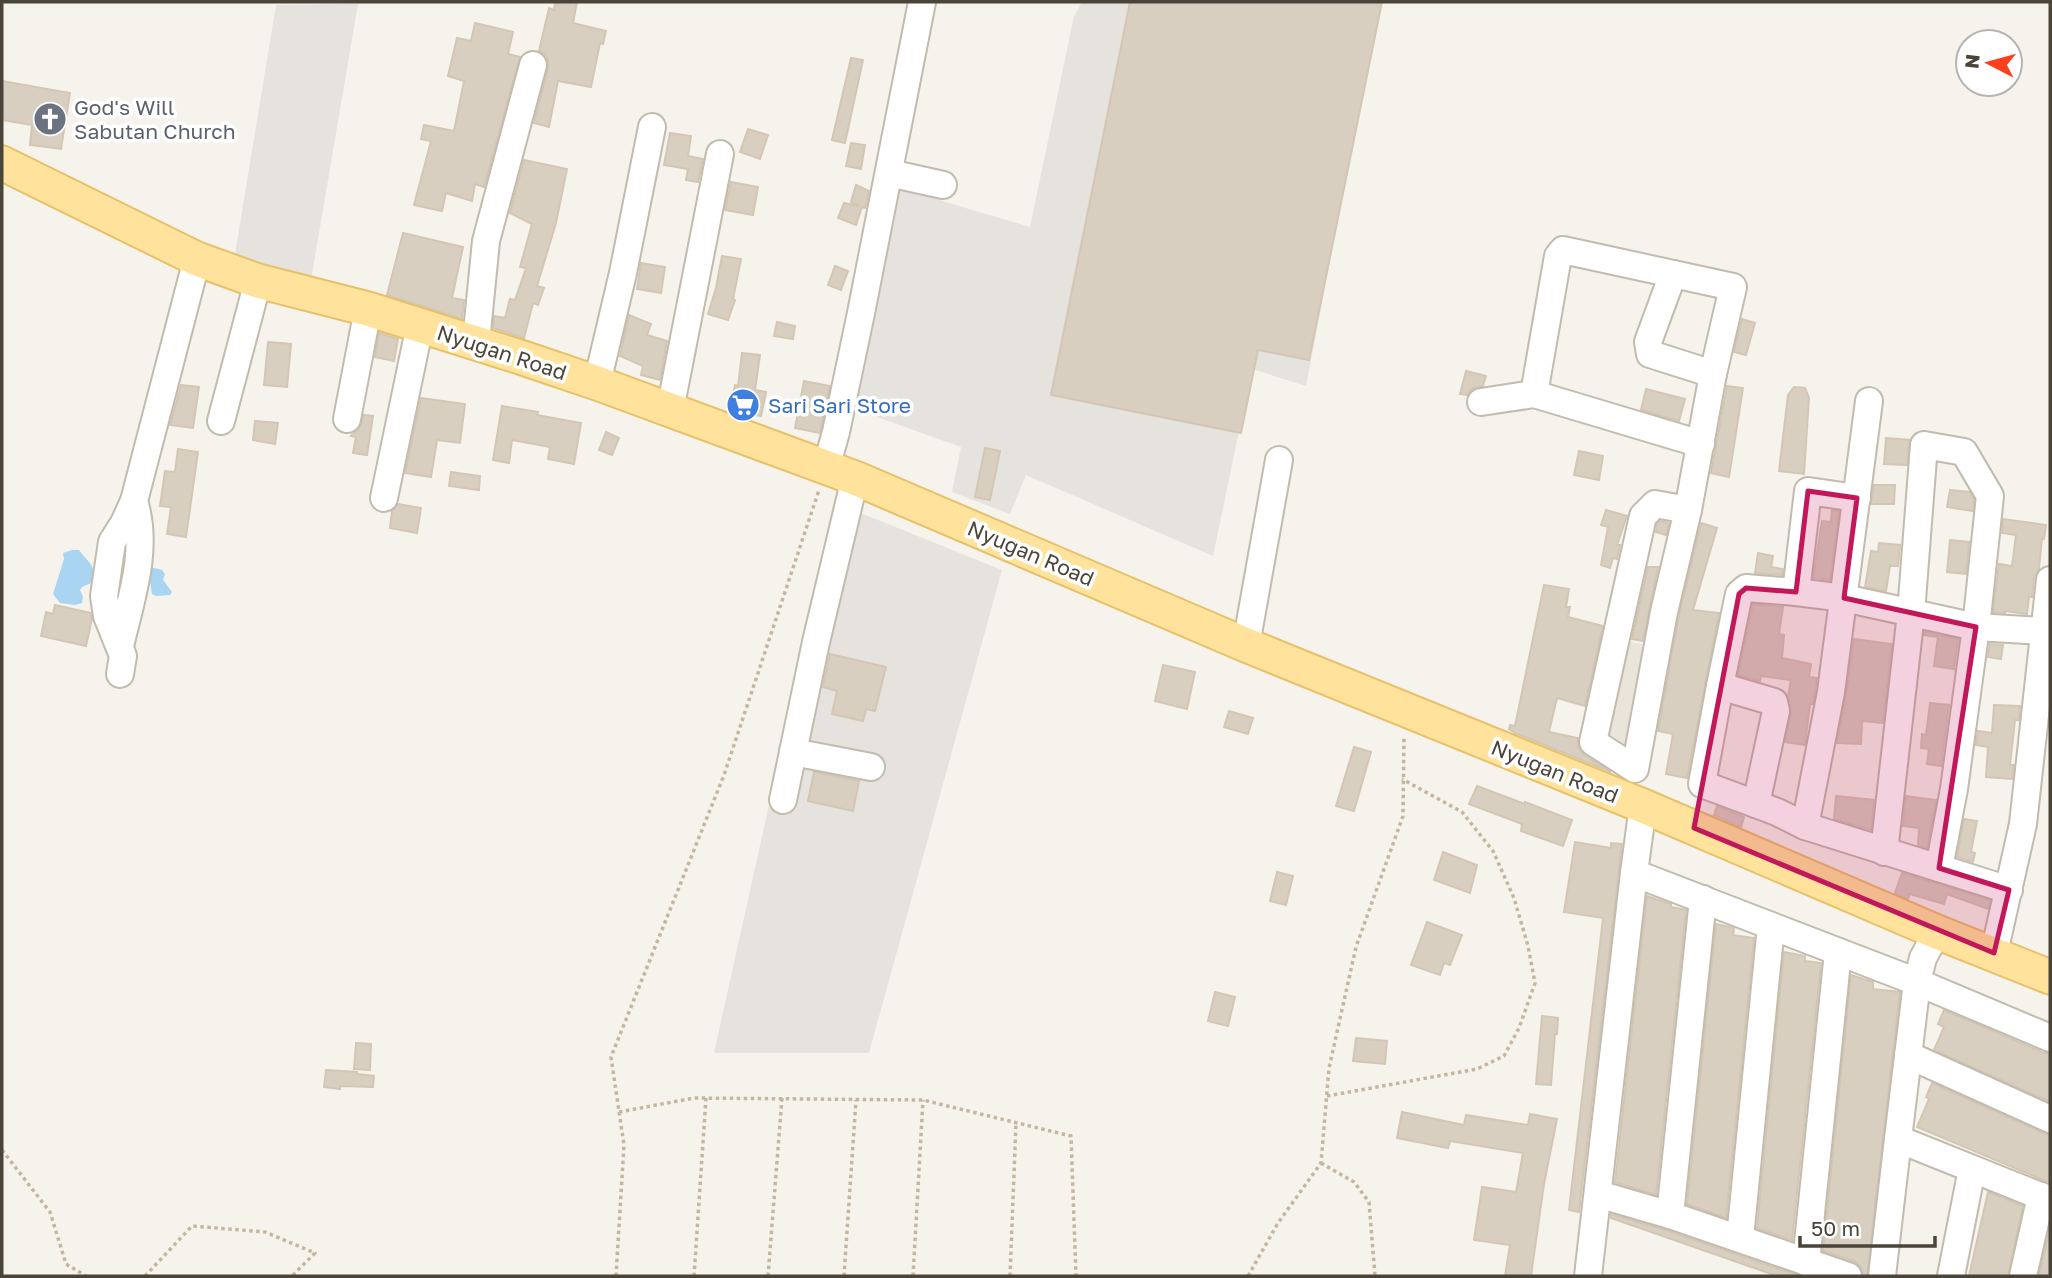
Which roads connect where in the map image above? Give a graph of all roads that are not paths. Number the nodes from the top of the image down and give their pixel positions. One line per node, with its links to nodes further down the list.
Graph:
1 (922, 2): 6 (street)
2 (533, 65): 13 (street)
3 (652, 127): 15 (street)
4 (720, 154): 19 (street)
5 (2, 163): 8 (main road, Nyugan Road)
6 (889, 173): 7 (street); 24 (street)
7 (943, 185)
8 (197, 259): 10 (main road, Nyugan Road); 35 (street)
9 (1673, 274): 14 (street); 14 (street); 16 (street)
10 (258, 281): 11 (main road, Nyugan Road); 21 (street)
11 (368, 309): 12 (main road, Nyugan Road); 20 (street)
12 (420, 325): 13 (main road, Nyugan Road); 25 (street)
13 (475, 342): 15 (main road, Nyugan Road)
14 (1713, 374): 22 (street)
15 (597, 383): 19 (main road, Nyugan Road)
16 (1534, 394): 18 (street); 22 (street)
17 (1870, 401): 26 (street)
18 (1481, 402)
19 (670, 410): 24 (main road, Nyugan Road)
20 (347, 419)
21 (221, 421)
22 (1701, 444): 27 (street)
23 (1279, 460): 34 (street)
24 (841, 473): 34 (main road, Nyugan Road); 37 (street)
25 (384, 498)
26 (1857, 498): 29 (street); 30 (street)
27 (1688, 510): 39 (street); 39 (street)
28 (2050, 580): 33 (street)
29 (1796, 592): 30 (street); 36 (street)
30 (1844, 598): 31 (street); 44 (street)
31 (1911, 613): 32 (street); 32 (street); 46 (street)
32 (1976, 627): 33 (street); 47 (street)
33 (2044, 631): 49 (street)
34 (1247, 645): 42 (main road, Nyugan Road)
35 (120, 674)
36 (1720, 686): 40 (street); 43 (street)
37 (793, 752): 38 (street); 41 (street)
38 (871, 767)
39 (1635, 769): 42 (street)
40 (1702, 784): 43 (street); 45 (street)
41 (783, 800)
42 (1636, 804): 45 (main road, Nyugan Road); 48 (street)
43 (1756, 804): 44 (street)
44 (1805, 826): 46 (street)
45 (1695, 828): 52 (main road, Nyugan Road)
46 (1884, 852): 47 (street)
47 (1939, 868): 49 (street)
48 (1634, 873): 50 (street); 62 (street)
49 (2009, 890): 54 (street)
50 (1703, 899): 51 (street); 64 (street)
51 (1772, 926): 53 (street); 65 (street)
52 (1937, 932): 54 (main road, Nyugan Road); 56 (street)
53 (1839, 952): 56 (street); 66 (street)
54 (1994, 953): 55 (main road, Nyugan Road)
55 (2050, 977)
56 (1917, 982): 57 (street); 58 (street)
57 (2050, 1038)
58 (1908, 1055): 59 (street); 60 (street)
59 (2050, 1118)
60 (1898, 1139): 61 (street); 69 (street)
61 (1972, 1169): 63 (street); 70 (street)
62 (1598, 1194): 64 (street); 67 (street)
63 (2045, 1198): 71 (street)
64 (1670, 1215): 65 (street)
65 (1740, 1238): 66 (street)
66 (1806, 1262): 68 (street)
67 (1588, 1276)
68 (1848, 1276)
69 (1882, 1276)
70 (1951, 1276)
71 (2023, 1276)

